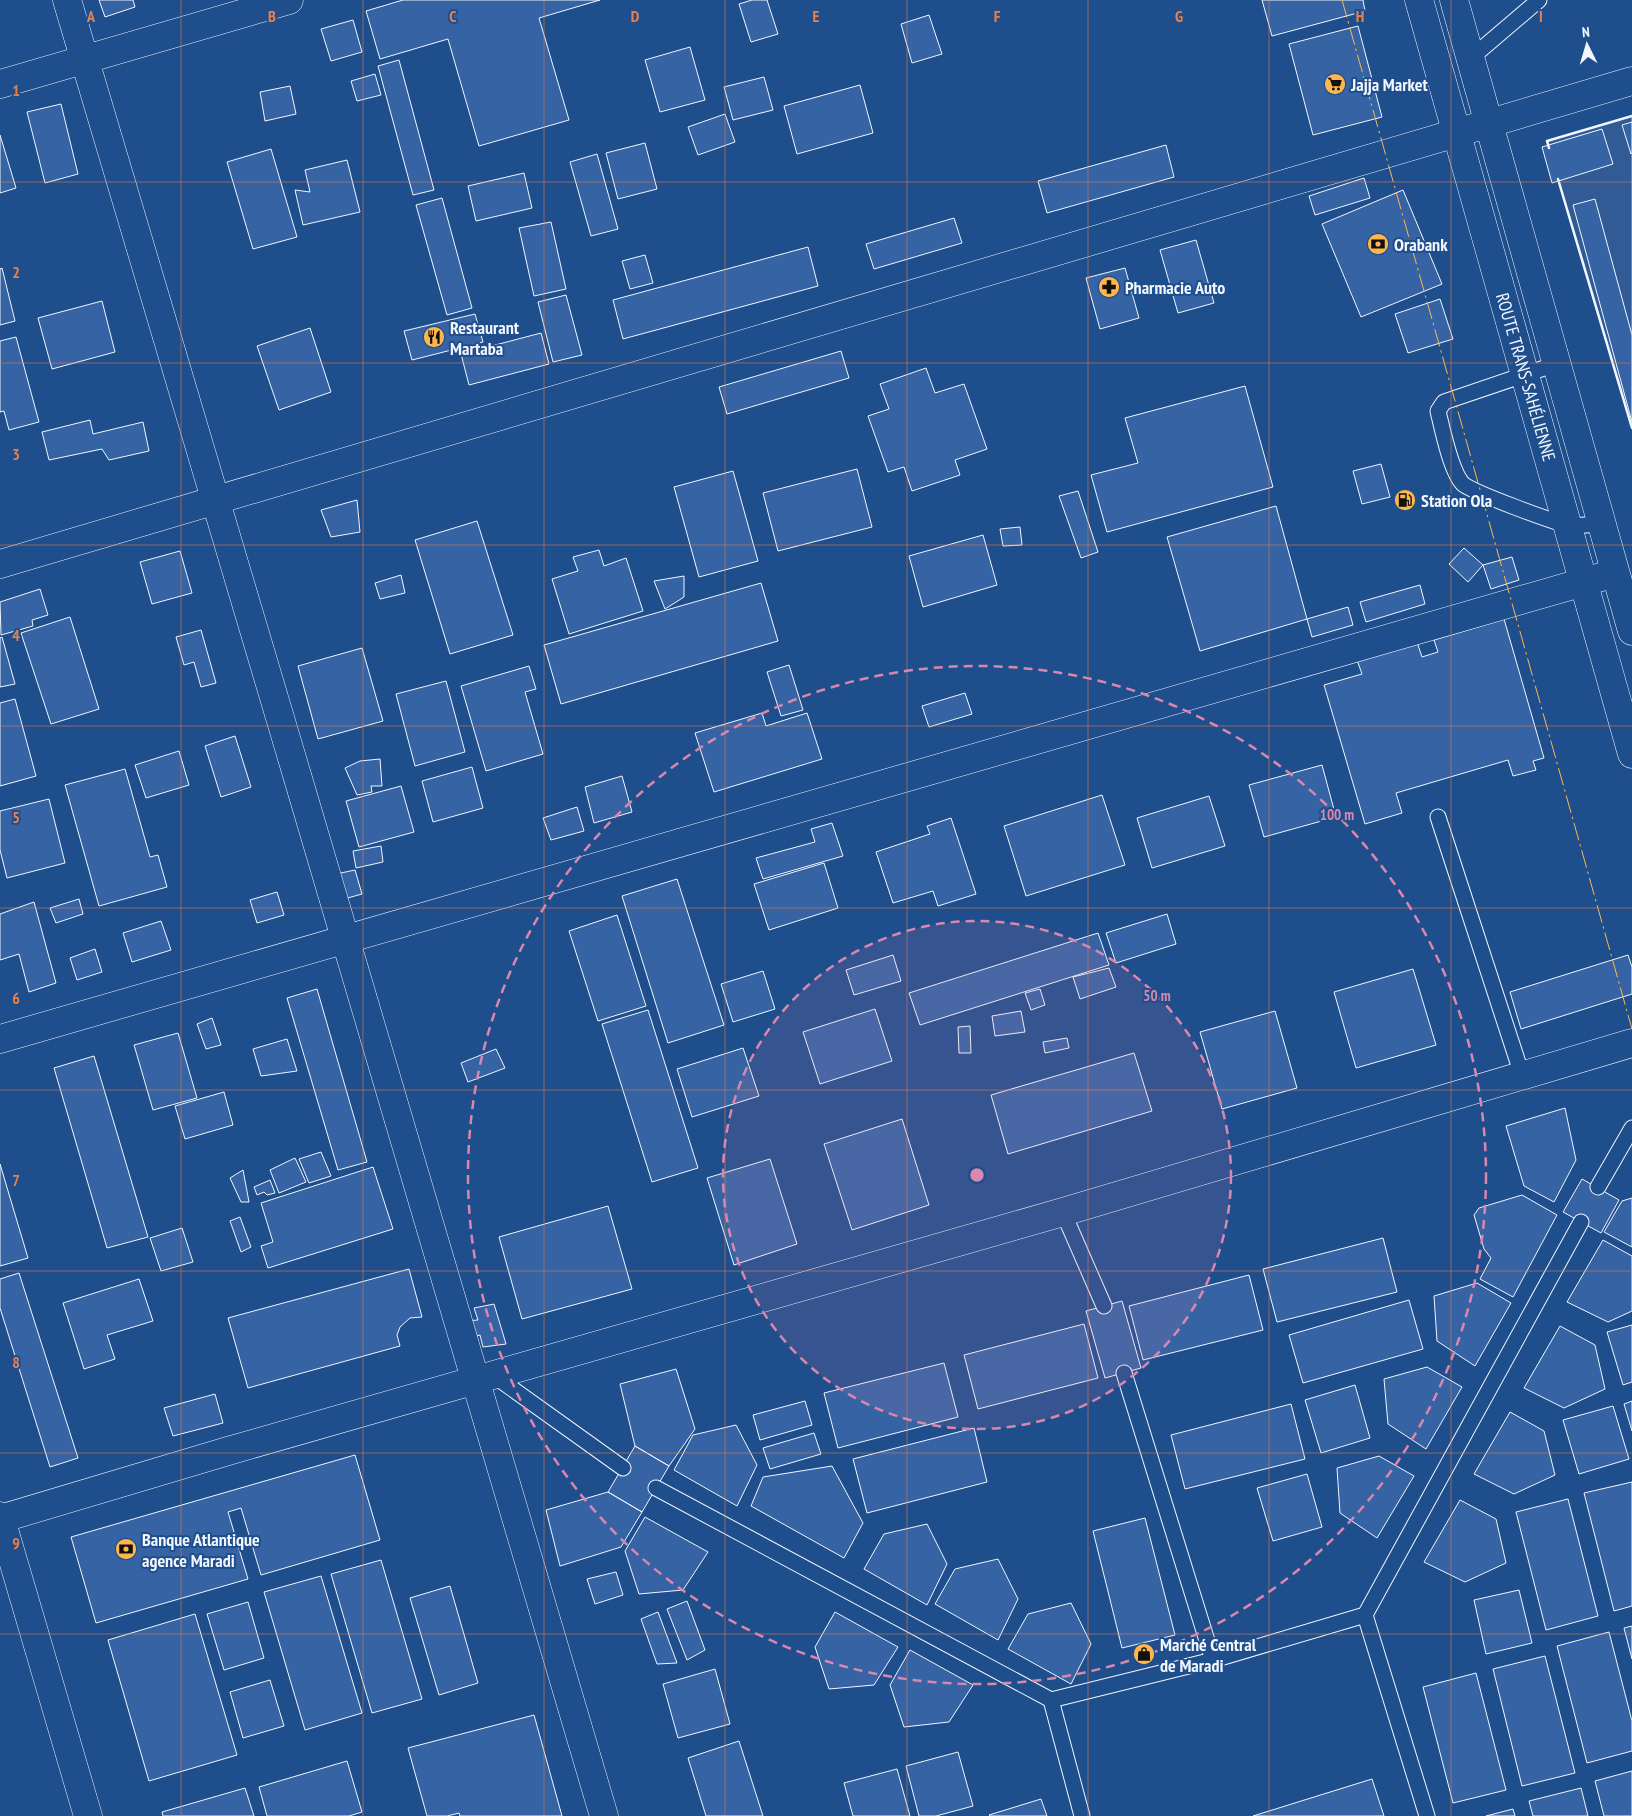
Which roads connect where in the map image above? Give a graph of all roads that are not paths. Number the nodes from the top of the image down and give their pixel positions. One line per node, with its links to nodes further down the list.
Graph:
1 (67, 0): 7 (main road)
2 (289, 0): 7 (main road)
3 (1419, 0): 11 (main road, ROUTE TRANS-SAHÉLIENNE)
4 (1454, 0): 6 (main road, ROUTE TRANS-SAHÉLIENNE)
5 (1539, 0): 6 (lane)
6 (1471, 58): 10 (main road, ROUTE TRANS-SAHÉLIENNE)
7 (85, 60): 9 (main road); 14 (main road)
8 (1632, 81): 10 (main road)
9 (0, 84)
10 (1490, 124): 11 (main road); 12 (main road, ROUTE TRANS-SAHÉLIENNE)
11 (1458, 134): 13 (main road, ROUTE TRANS-SAHÉLIENNE); 14 (main road)
12 (1556, 364): 13 (lane); 15 (main road, ROUTE TRANS-SAHÉLIENNE)
13 (1525, 373): 16 (main road, ROUTE TRANS-SAHÉLIENNE); 16 (lane)
14 (217, 499): 17 (main road); 23 (main road)
15 (1602, 524): 16 (lane); 18 (main road, ROUTE TRANS-SAHÉLIENNE)
16 (1568, 525): 19 (main road, ROUTE TRANS-SAHÉLIENNE)
17 (0, 564)
18 (1624, 571): 19 (main road); 20 (main road, ROUTE TRANS-SAHÉLIENNE)
19 (1583, 583): 21 (main road, ROUTE TRANS-SAHÉLIENNE); 23 (main road)
20 (1632, 631)
21 (1632, 754)
22 (1438, 817): 26 (lane)
23 (344, 941): 24 (main road); 33 (main road)
24 (0, 1039)
25 (1632, 1043): 26 (main road)
26 (1522, 1075): 29 (main road)
27 (1632, 1128): 28 (lane)
28 (1598, 1187)
29 (1063, 1212): 31 (lane); 33 (main road)
30 (1581, 1222): 37 (lane)
31 (1104, 1306)
32 (1124, 1373): 38 (lane)
33 (483, 1378): 34 (lane); 36 (main road); 41 (main road)
34 (622, 1468)
35 (656, 1488): 39 (lane)
36 (0, 1518): 40 (main road)
37 (1365, 1616): 38 (lane); 43 (lane)
38 (1213, 1660): 39 (lane)
39 (1051, 1700): 42 (lane)
40 (88, 1816)
41 (604, 1816)
42 (1082, 1816)
43 (1427, 1816)

